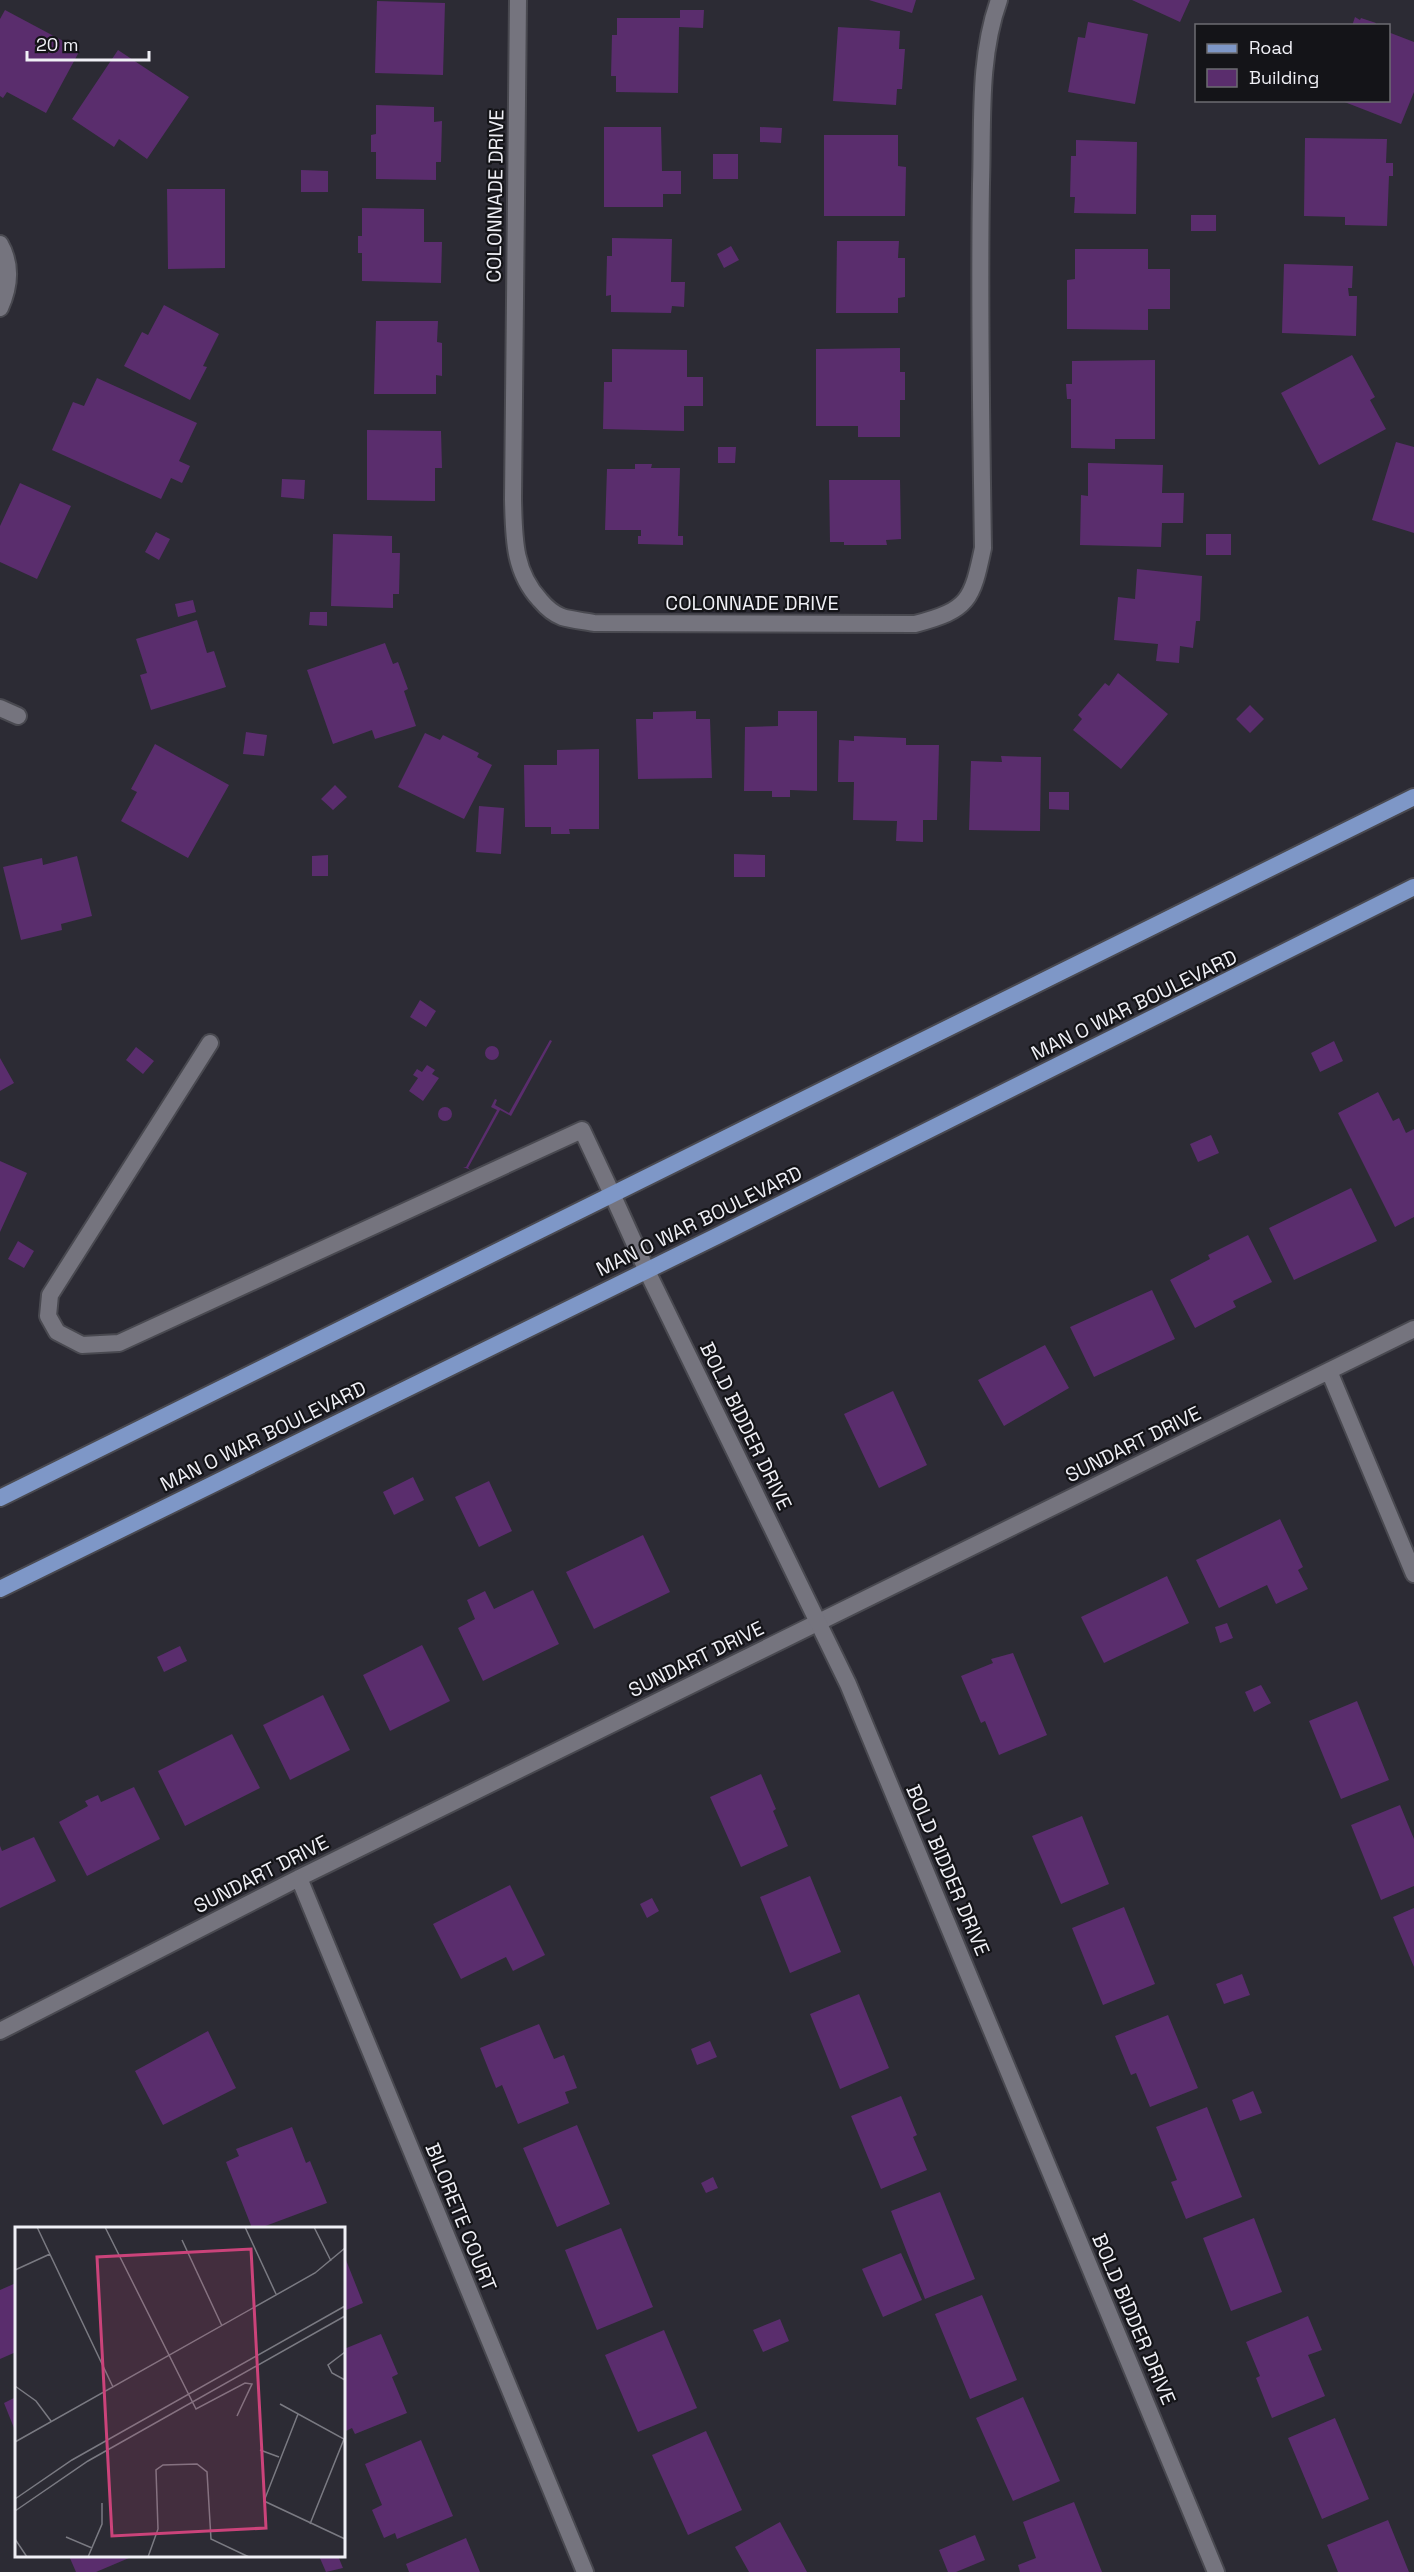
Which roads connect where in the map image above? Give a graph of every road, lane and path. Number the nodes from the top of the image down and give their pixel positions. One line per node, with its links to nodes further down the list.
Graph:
1 (518, 0): 2 (street, COLONNADE DRIVE)
2 (999, 0)
3 (0, 244): 4 (street)
4 (0, 309)
5 (0, 708): 6 (street)
6 (18, 716)
7 (1414, 797): 10 (main road)
8 (1414, 887): 11 (main road, MAN O WAR BOULEVARD)
9 (210, 1043): 10 (street, BOLD BIDDER DRIVE)
10 (613, 1196): 11 (street, BOLD BIDDER DRIVE); 14 (main road)
11 (647, 1270): 16 (main road, MAN O WAR BOULEVARD); 17 (street, BOLD BIDDER DRIVE)
12 (1414, 1329): 13 (street, SUNDART DRIVE)
13 (1329, 1371): 15 (street); 17 (street, SUNDART DRIVE)
14 (0, 1498)
15 (1414, 1574)
16 (0, 1589)
17 (818, 1622): 18 (street, SUNDART DRIVE); 21 (street, BOLD BIDDER DRIVE)
18 (299, 1878): 19 (street, SUNDART DRIVE); 20 (street, BILORETE COURT)
19 (0, 2031)
20 (585, 2572)
21 (1216, 2572)

